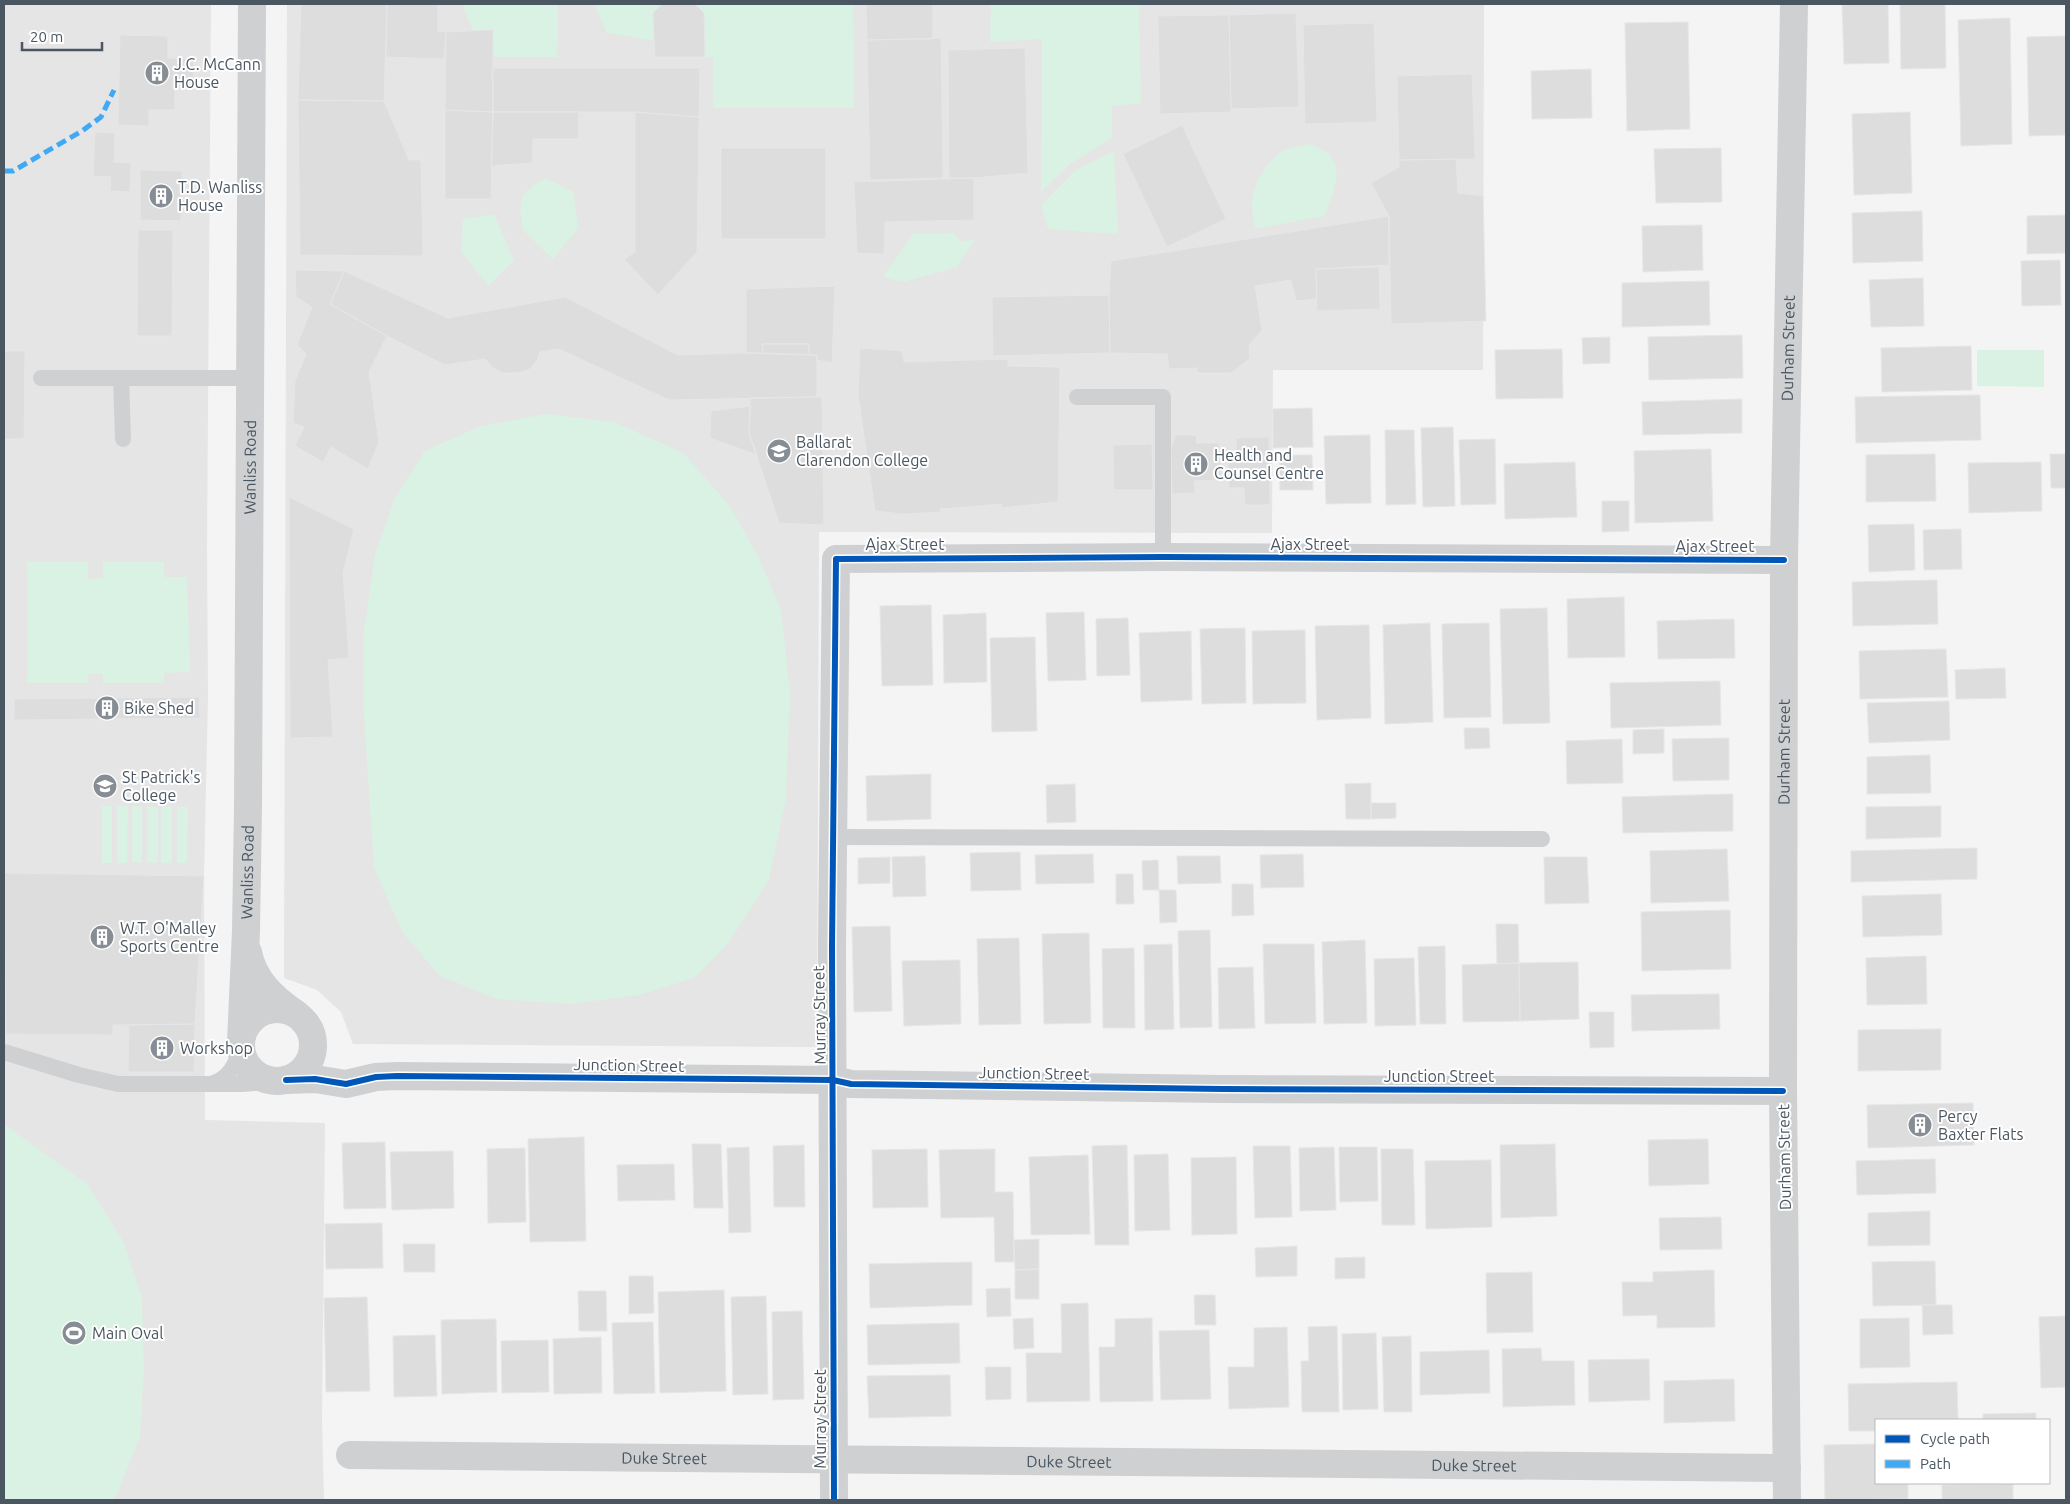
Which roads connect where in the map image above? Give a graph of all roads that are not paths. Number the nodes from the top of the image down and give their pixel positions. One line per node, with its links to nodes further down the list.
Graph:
1 (252, 4): 5 (street, Wanliss Road)
2 (1794, 4): 10 (street, Durham Street)
3 (42, 378): 4 (lane)
4 (121, 378): 5 (lane); 7 (lane)
5 (249, 378): 13 (street, Wanliss Road)
6 (1077, 396): 8 (lane)
7 (123, 439)
8 (1163, 557): 9 (street, Ajax Street); 10 (street, Ajax Street)
9 (836, 558): 11 (street, Murray Street)
10 (1784, 560): 21 (street, Durham Street)
11 (833, 837): 12 (lane); 18 (street, Murray Street)
12 (1542, 839)
13 (246, 930): 14 (street, Wanliss Road); 15 (street, Wanliss Road)
14 (304, 1024): 15 (street); 17 (street, Junction Street); 19 (street)
15 (241, 1045): 19 (street); 20 (lane)
16 (4, 1052): 20 (lane)
17 (386, 1076): 18 (street, Junction Street); 19 (street, Junction Street)
18 (833, 1080): 21 (street, Junction Street); 23 (street, Murray Street)
19 (283, 1081): 20 (lane)
20 (206, 1084)
21 (1783, 1091): 24 (street, Durham Street)
22 (350, 1455): 23 (street, Duke Street)
23 (833, 1458): 24 (street, Duke Street); 25 (street, Murray Street)
24 (1788, 1468): 26 (street, Durham Street)
25 (834, 1500)
26 (1787, 1500)

